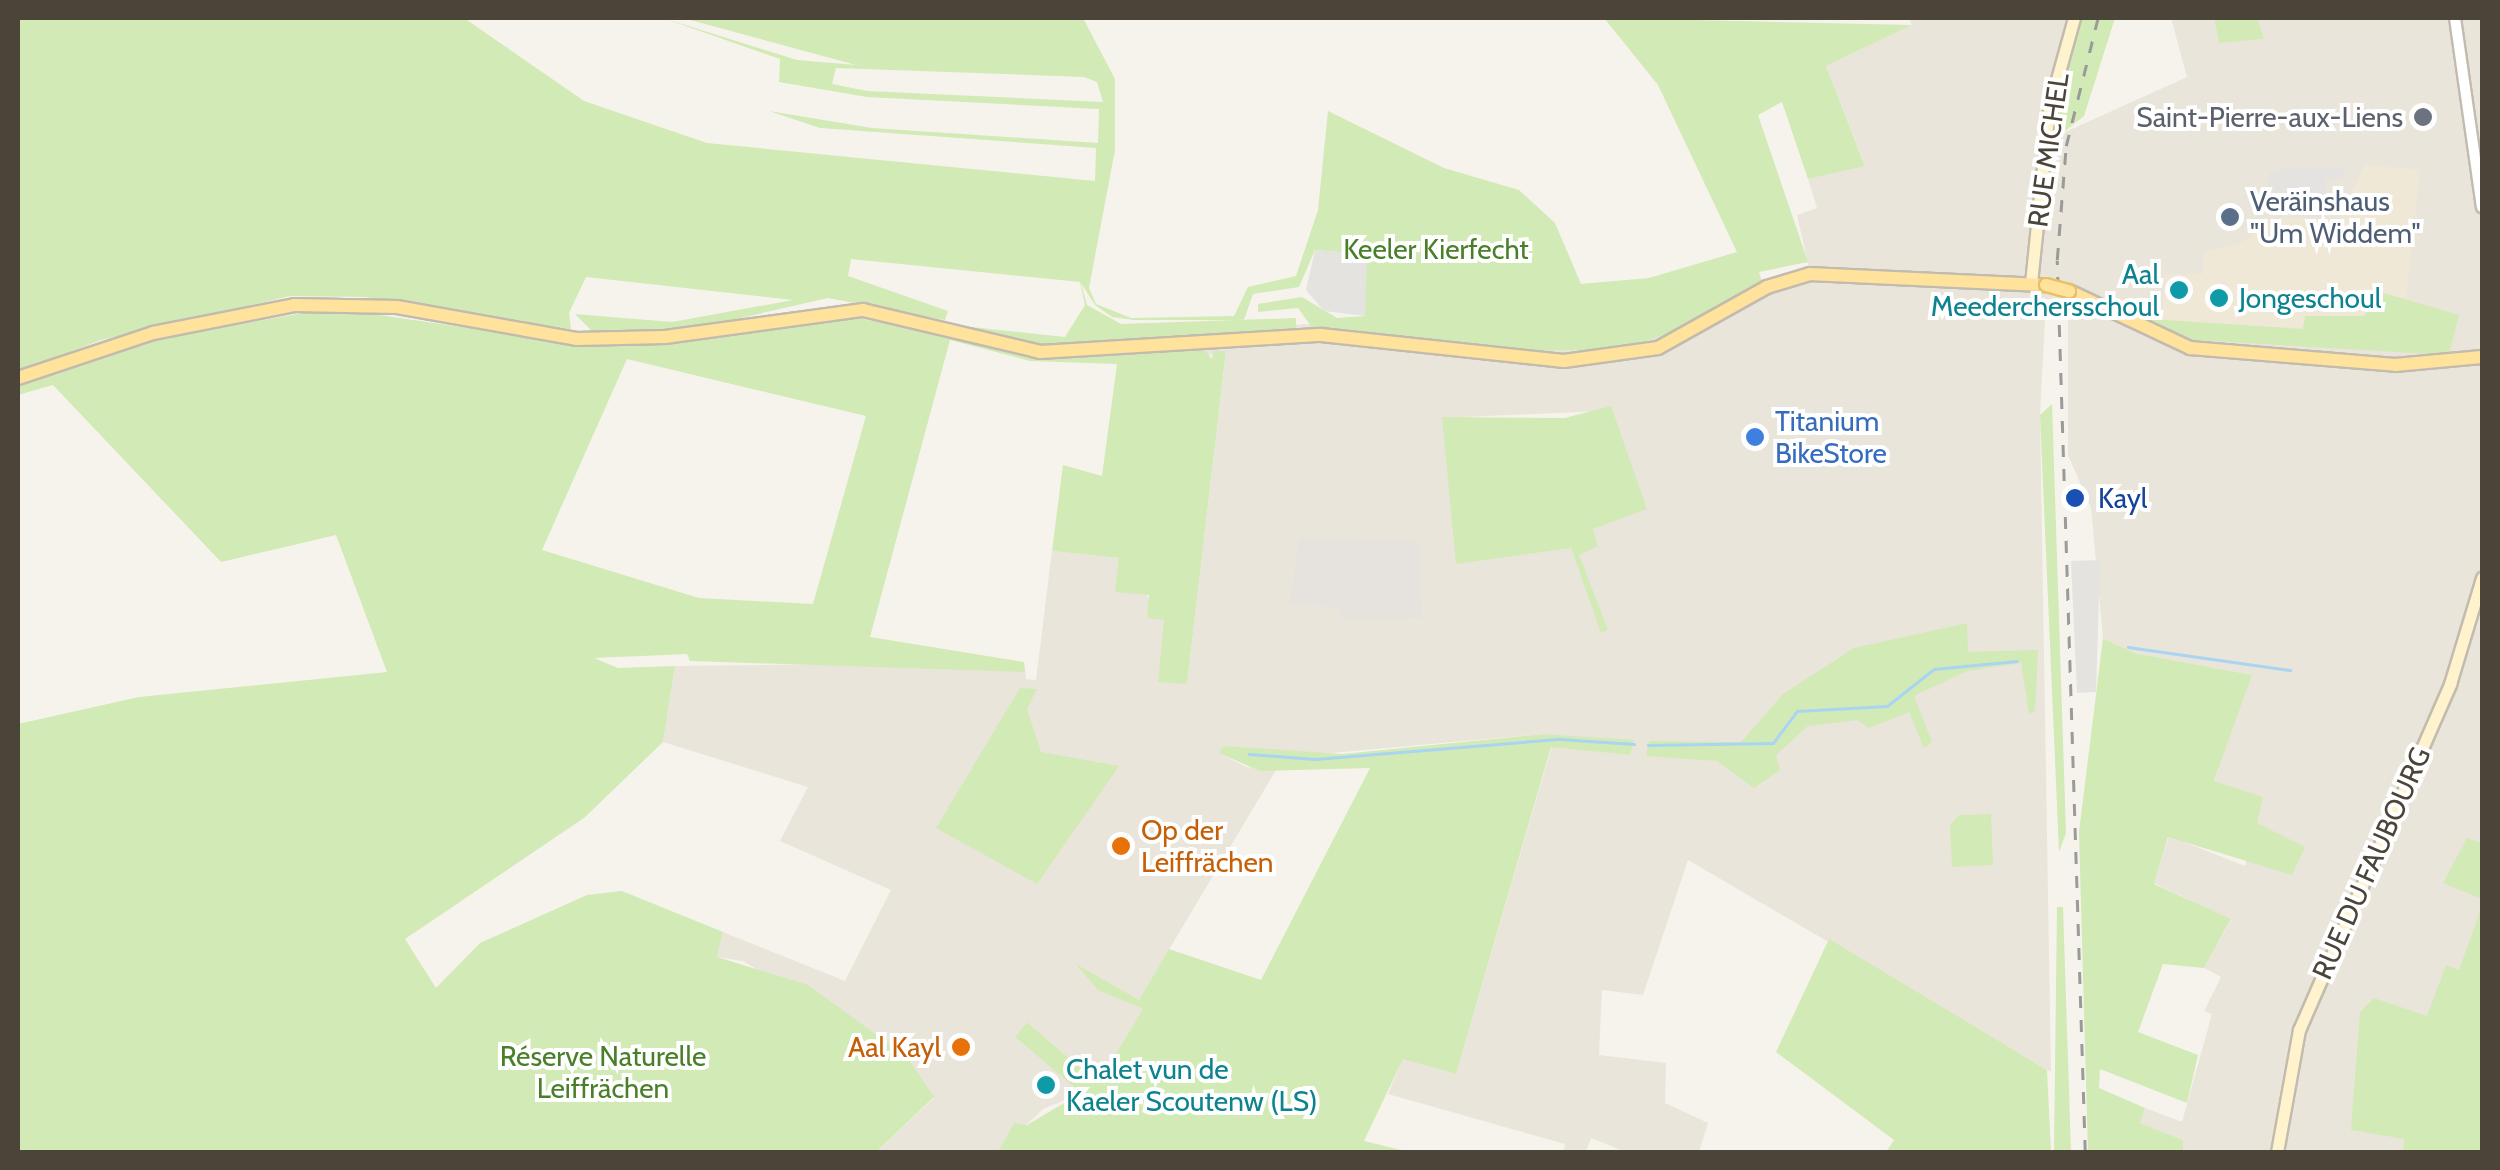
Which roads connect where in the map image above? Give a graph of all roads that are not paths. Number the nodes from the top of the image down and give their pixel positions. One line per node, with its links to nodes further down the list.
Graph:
1 (2074, 18): 4 (main road, RUE MICHEL)
2 (2455, 18): 3 (street)
3 (2482, 207)
4 (2034, 284): 5 (main road, bridge); 6 (main road)
5 (2482, 357)
6 (18, 378)
7 (2482, 578): 8 (main road, RUE DU FAUBOURG)
8 (2278, 1152)

